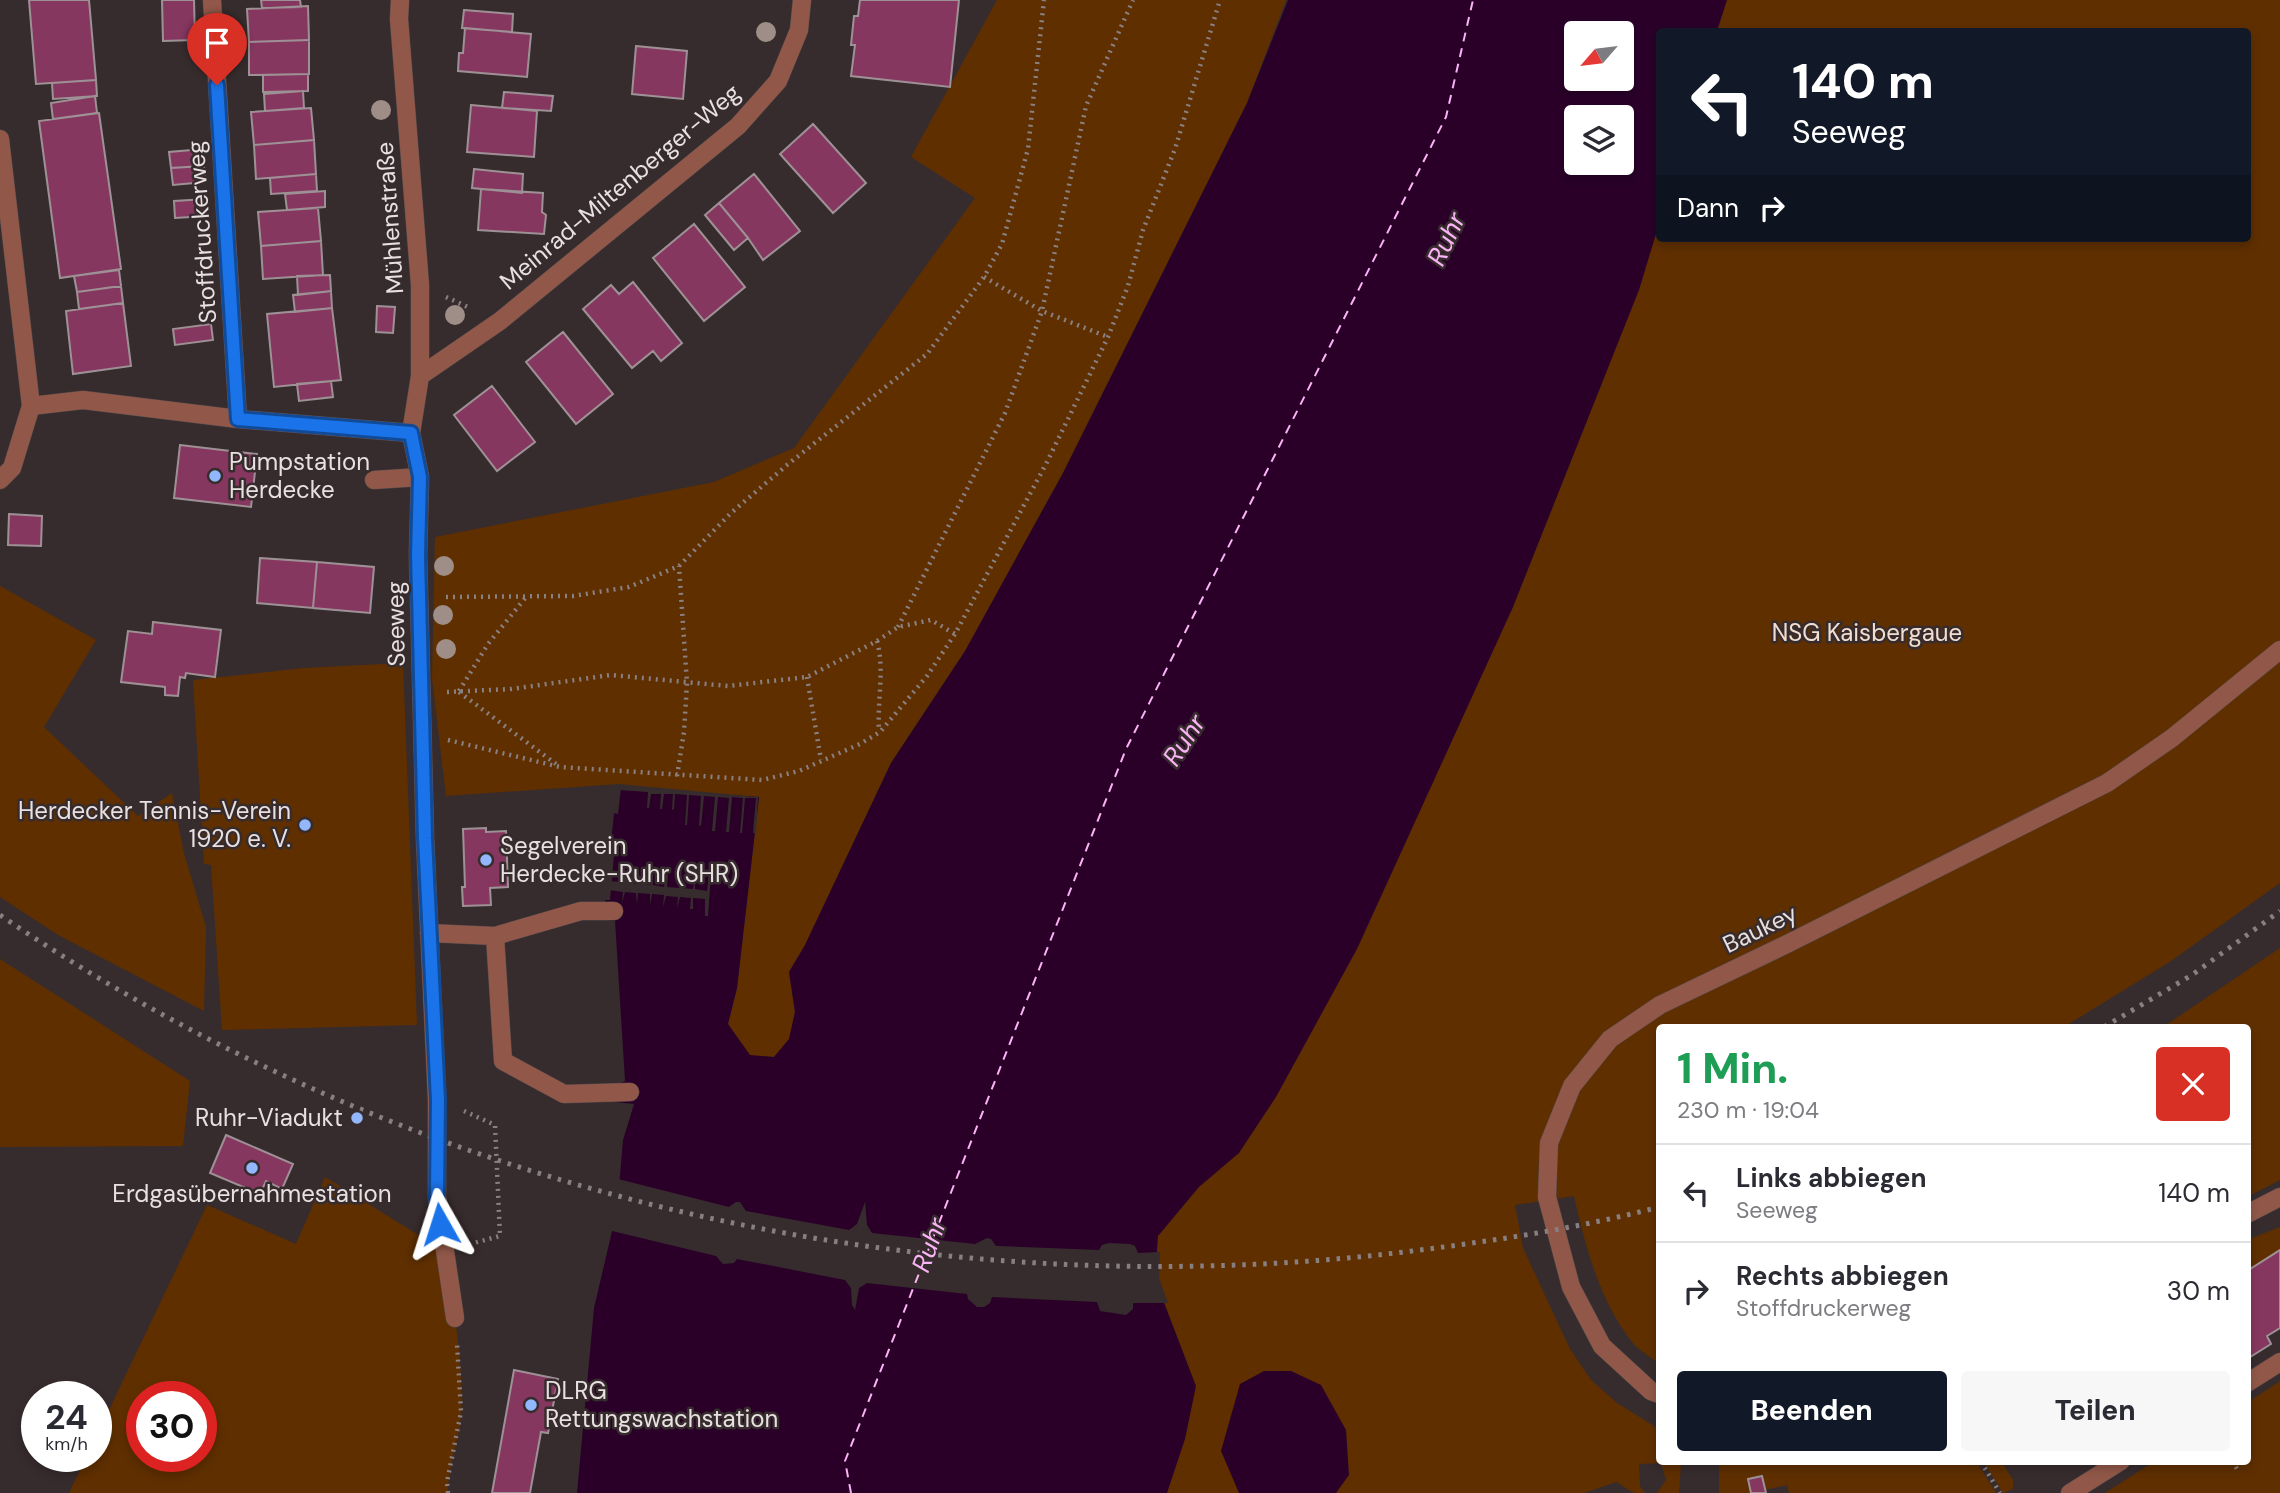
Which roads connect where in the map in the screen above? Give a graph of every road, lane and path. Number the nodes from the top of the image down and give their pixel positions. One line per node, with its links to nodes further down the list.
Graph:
1 (212, 0): 15 (street, Stoffdruckerweg)
2 (400, 0): 9 (street, Mühlenstraße)
3 (802, 0): 11 (street, Meinrad-Miltenberger-Weg)
4 (1044, 0): 8 (path)
5 (1133, 0): 10 (path)
6 (1220, 0): 12 (path)
7 (0, 139): 14 (street)
8 (984, 277): 10 (path); 20 (path)
9 (420, 285): 11 (path); 13 (street, Mühlenstraße)
10 (1042, 311): 12 (path); 23 (path)
11 (500, 321): 13 (street, Meinrad-Miltenberger-Weg)
12 (1108, 337): 24 (path)
13 (420, 376): 16 (street, Mühlenstraße)
14 (31, 406): 15 (street); 18 (street)
15 (238, 419): 16 (street)
16 (411, 433): 17 (street, Seeweg)
17 (420, 477): 19 (street); 21 (street, Seeweg)
18 (0, 480)
19 (374, 480)
20 (680, 566): 22 (path); 28 (path)
21 (420, 596): 22 (path); 31 (street, Seeweg)
22 (526, 597): 29 (path)
23 (898, 627): 24 (path); 25 (path)
24 (955, 634): 30 (path)
25 (877, 641): 27 (path); 30 (path)
26 (2280, 650): 46 (street, Baukey)
27 (807, 677): 28 (path); 32 (path)
28 (687, 683): 29 (path); 34 (path)
29 (459, 692): 33 (path)
30 (880, 732): 32 (path)
31 (423, 733): 33 (path); 36 (street, Seeweg)
32 (821, 761): 34 (path)
33 (560, 767): 34 (path)
34 (677, 776)
35 (614, 911): 37 (street)
36 (429, 933): 37 (street); 39 (street, Seeweg)
37 (495, 936): 38 (street)
38 (630, 1092)
39 (438, 1100): 42 (street, Seeweg); 42 (path)
40 (2280, 1197): 41 (street)
41 (2251, 1212)
42 (444, 1251): 43 (street, Seeweg)
43 (454, 1318): 51 (path)
44 (2280, 1362): 45 (street)
45 (2251, 1380)
46 (1656, 1393)
47 (1983, 1465): 52 (path)
48 (2115, 1465): 53 (street)
49 (2235, 1465): 50 (path)
50 (2239, 1472)
51 (448, 1493)
52 (2000, 1493)
53 (2070, 1493)

